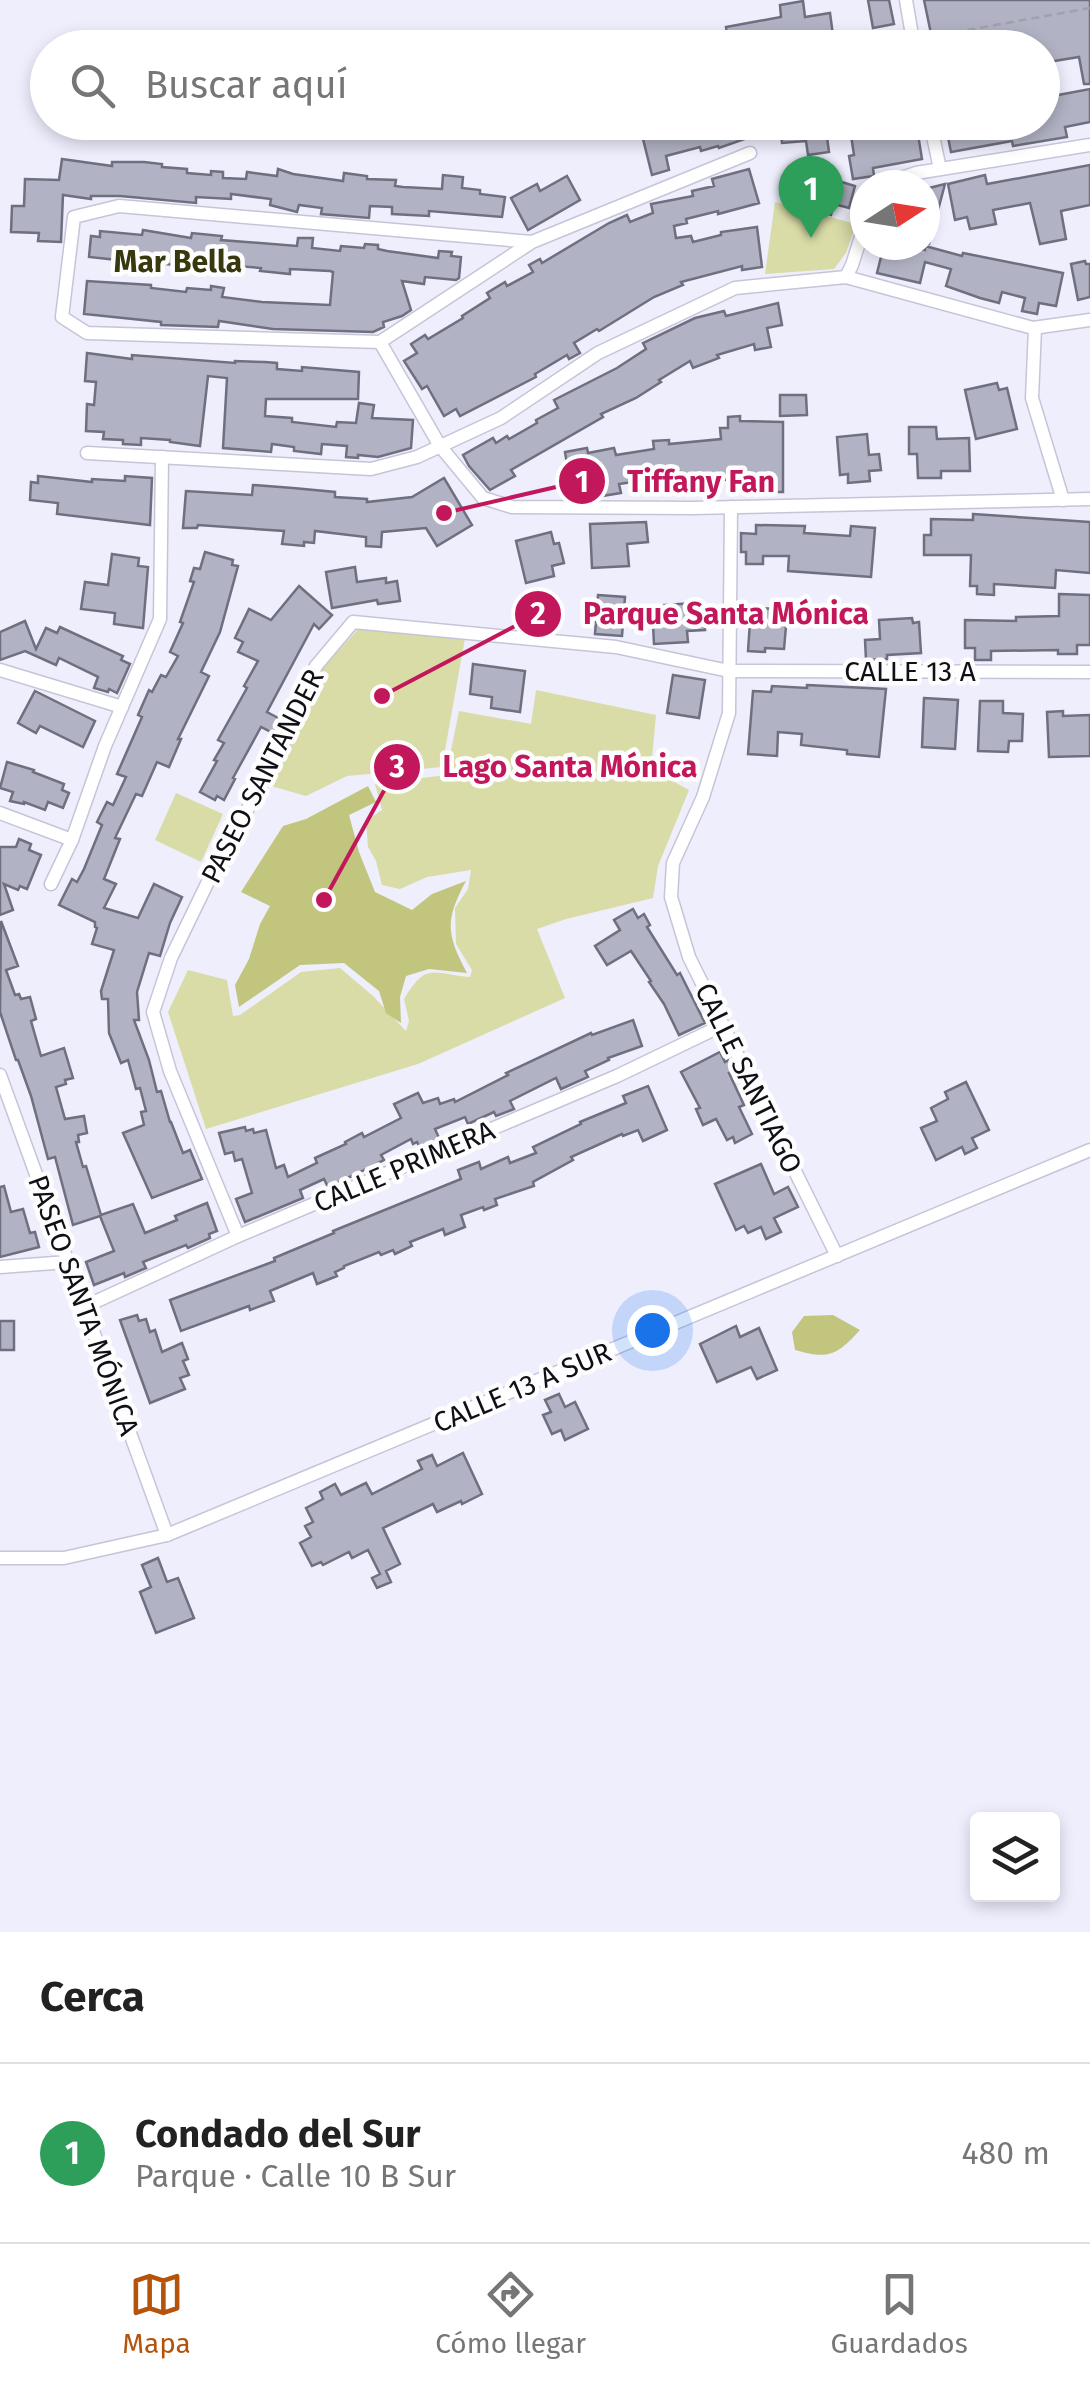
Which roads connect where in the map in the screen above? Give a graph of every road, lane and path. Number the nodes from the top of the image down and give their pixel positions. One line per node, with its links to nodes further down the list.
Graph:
1 (906, 0): 3 (street)
2 (1090, 8): 4 (path)
3 (911, 30)
4 (982, 30)
5 (934, 140): 8 (street)
6 (1090, 146): 8 (street)
7 (750, 153): 10 (street)
8 (940, 169): 9 (street)
9 (935, 170)
10 (532, 242): 15 (street); 15 (street)
11 (854, 260): 12 (street)
12 (846, 277): 14 (street); 16 (street)
13 (1090, 320): 14 (street)
14 (1035, 328): 19 (street)
15 (380, 342): 16 (street)
16 (440, 446): 18 (street); 21 (street)
17 (87, 453): 18 (street)
18 (162, 458): 25 (street)
19 (1063, 500): 20 (street); 21 (street)
20 (1090, 500)
21 (731, 507): 23 (street)
22 (0, 670): 25 (street)
23 (730, 670): 24 (street, CALLE 13 A); 29 (street, CALLE SANTIAGO); 32 (street, PASEO SANTANDER)
24 (1090, 672)
25 (122, 706): 27 (street)
26 (0, 813): 27 (street)
27 (72, 840): 28 (street)
28 (51, 884)
29 (723, 1025): 32 (street, CALLE PRIMERA); 33 (street, CALLE SANTIAGO)
30 (0, 1076): 34 (street, PASEO SANTA MÓNICA)
31 (1090, 1150): 33 (street, CALLE 13 A SUR)
32 (238, 1236): 36 (street, CALLE PRIMERA)
33 (837, 1256): 37 (street, CALLE 13 A SUR)
34 (68, 1262): 35 (street); 36 (street, PASEO SANTA MÓNICA)
35 (0, 1266)
36 (84, 1307): 37 (street, PASEO SANTA MÓNICA)
37 (167, 1535): 38 (street, CALLE 13 A SUR)
38 (0, 1558)

